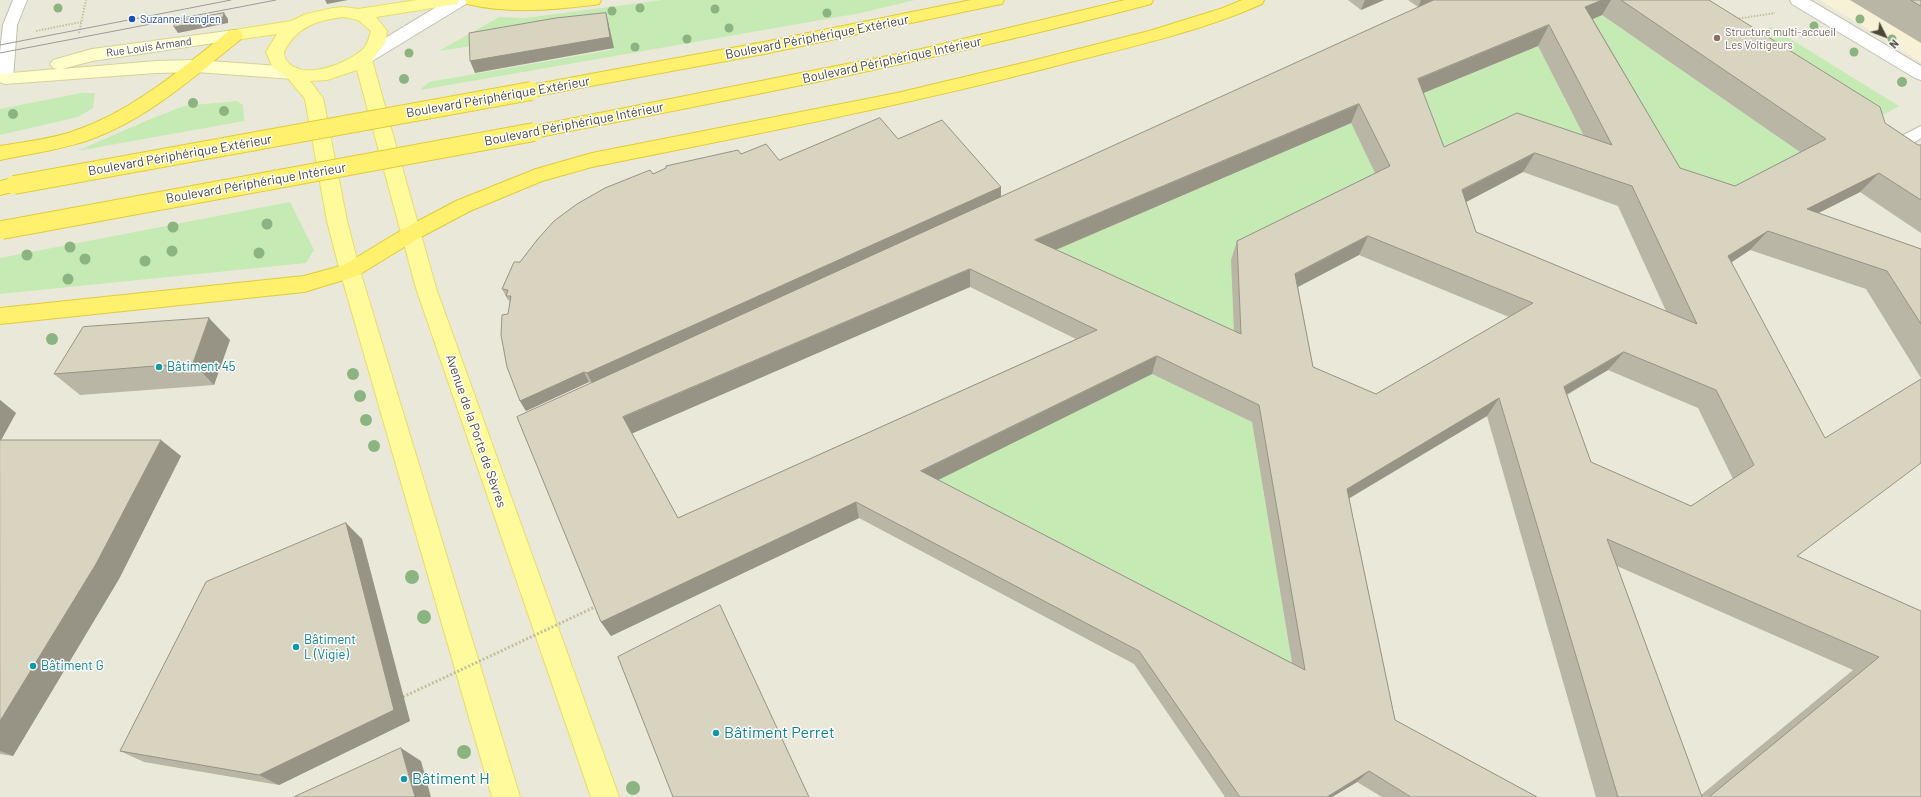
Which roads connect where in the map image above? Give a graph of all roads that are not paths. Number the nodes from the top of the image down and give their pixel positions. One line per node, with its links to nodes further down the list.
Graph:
1 (20, 0): 12 (lane)
2 (451, 0): 11 (main road)
3 (460, 0): 15 (street)
4 (473, 0): 5 (highway)
5 (593, 0)
6 (996, 0): 23 (highway, Boulevard Périphérique Extérieur, bridge)
7 (1145, 0): 24 (highway, Boulevard Périphérique Intérieur, bridge)
8 (1256, 0): 25 (highway)
9 (1804, 4): 18 (street)
10 (0, 13): 12 (lane)
11 (359, 14): 13 (main road); 15 (main road)
12 (10, 25): 19 (lane)
13 (295, 26): 14 (main road, Rue Louis Armand); 17 (main road)
14 (235, 35): 16 (highway); 19 (street, Rue Louis Armand)
15 (363, 59): 17 (main road); 25 (main road, Avenue de la Porte de Sèvres)
16 (196, 66): 17 (street, Rue Louis Armand); 19 (street, Rue Louis Armand); 21 (highway)
17 (293, 73): 26 (main road)
18 (1921, 74)
19 (2, 78)
20 (1921, 131): 22 (lane)
21 (0, 153)
22 (1882, 154)
23 (7, 187)
24 (1, 230)
25 (412, 233): 26 (highway); 29 (main road, Avenue de la Porte de Sèvres)
26 (350, 270): 27 (highway); 28 (main road)
27 (0, 316)
28 (506, 797)
29 (605, 797)

